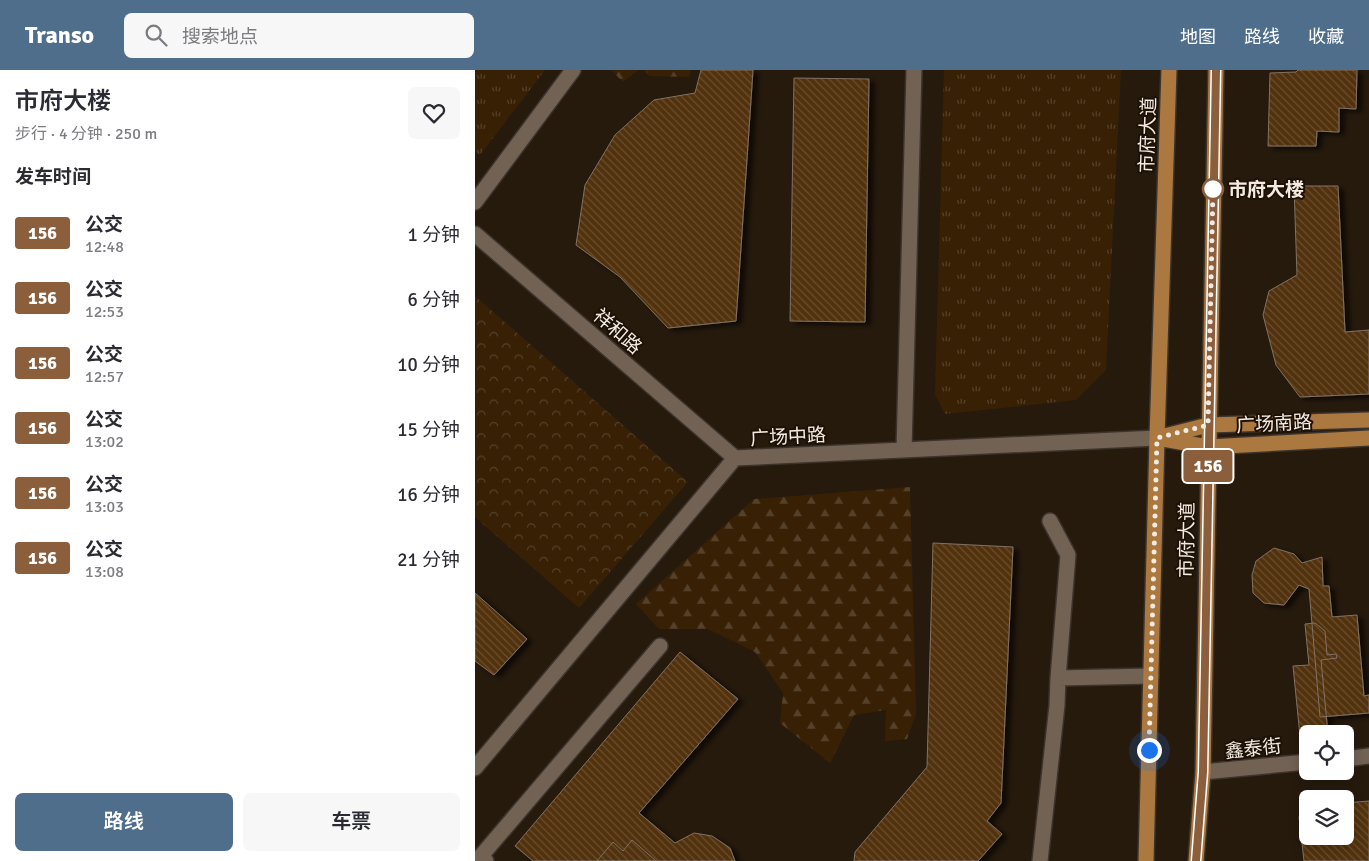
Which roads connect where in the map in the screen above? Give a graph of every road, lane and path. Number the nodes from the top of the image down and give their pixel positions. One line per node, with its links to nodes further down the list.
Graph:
1 (573, 70): 5 (street)
2 (914, 70): 12 (street)
3 (1169, 70): 9 (main road, 市府大道)
4 (1216, 70): 8 (main road, 市府大道)
5 (475, 202)
6 (475, 234): 13 (street, 祥和路)
7 (1369, 420): 8 (main road, 广场南路)
8 (1208, 425): 9 (main road, 广场南路); 11 (main road, 市府大道)
9 (1157, 438): 11 (main road, 广场南路); 12 (street, 广场中路); 16 (main road, 市府大道)
10 (1369, 438): 11 (main road, 广场南路)
11 (1208, 446): 22 (main road, 市府大道)
12 (904, 450): 13 (street, 广场中路)
13 (735, 458): 21 (street, 广场中路)
14 (1050, 521): 17 (street)
15 (660, 646): 23 (street)
16 (1151, 676): 17 (street); 25 (main road, 市府大道)
17 (1058, 678): 24 (street)
18 (1369, 756): 19 (street)
19 (1354, 758)
20 (1299, 763): 22 (street, 鑫泰街)
21 (475, 768)
22 (1203, 772): 26 (main road, 市府大道)
23 (487, 861)
24 (1040, 861)
25 (1146, 861)
26 (1196, 861)

